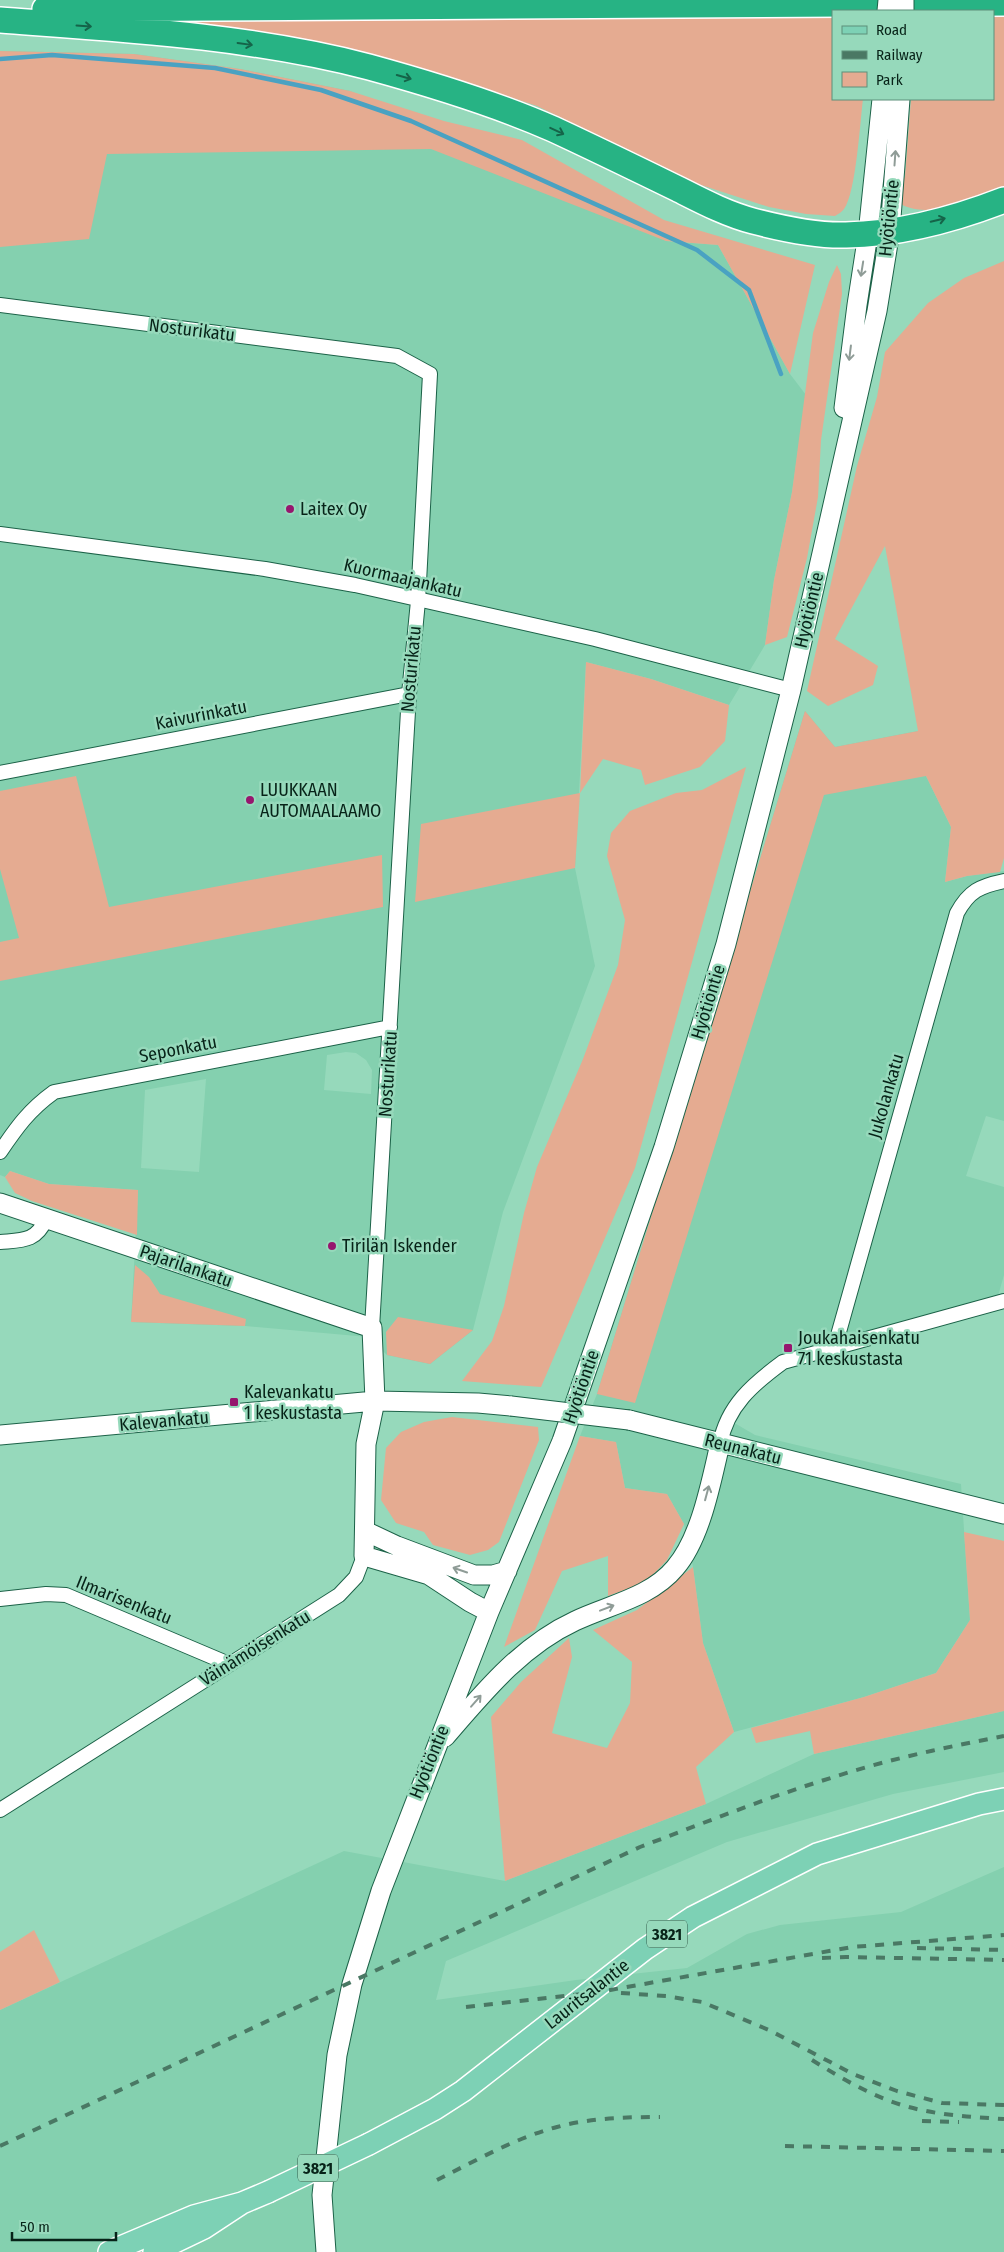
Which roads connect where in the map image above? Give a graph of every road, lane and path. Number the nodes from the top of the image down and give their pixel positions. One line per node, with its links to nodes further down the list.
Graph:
1 (1004, 3): 2 (highway)
2 (0, 9)
3 (0, 20): 7 (highway, one-way to 7)
4 (882, 100): 7 (main road, Hyötiöntie)
5 (900, 100): 7 (main road, Hyötiöntie, one-way to 5)
6 (1004, 200): 7 (highway, one-way to 6)
7 (879, 232): 11 (main road, Hyötiöntie)
8 (0, 305): 10 (street, Nosturikatu)
9 (0, 534): 10 (street, Kuormaajankatu)
10 (418, 601): 11 (street, Kuormaajankatu); 12 (street, Nosturikatu)
11 (791, 690): 30 (main road, Hyötiöntie)
12 (409, 694): 13 (street, Kaivurinkatu); 15 (street, Nosturikatu)
13 (0, 773)
14 (1004, 881): 22 (street, Jukolankatu)
15 (390, 1027): 16 (street, Seponkatu); 21 (street, Nosturikatu)
16 (0, 1152)
17 (0, 1203): 18 (main road, Pajarilankatu)
18 (46, 1219): 19 (street); 21 (main road, Pajarilankatu)
19 (0, 1242)
20 (1004, 1301): 22 (street)
21 (372, 1328): 23 (main road, Nosturikatu)
22 (835, 1346): 26 (street)
23 (375, 1401): 24 (main road, Kalevankatu); 25 (main road, Kalevankatu); 28 (main road, Väinämöisenkatu)
24 (478, 1403): 26 (main road, Reunakatu, bridge)
25 (0, 1435)
26 (720, 1444): 27 (main road, Reunakatu); 34 (main road, one-way to 26)
27 (1004, 1514)
28 (365, 1532): 29 (main road, Väinämöisenkatu); 30 (main road, one-way to 28)
29 (364, 1556): 32 (main road); 33 (street, Väinämöisenkatu)
30 (507, 1571): 32 (main road, Hyötiöntie)
31 (0, 1599): 33 (street, Ilmarisenkatu)
32 (489, 1612): 34 (main road, Hyötiöntie)
33 (229, 1664): 36 (street, Väinämöisenkatu)
34 (433, 1752): 40 (main road, Hyötiöntie)
35 (1004, 1799): 37 (main road, Lauritsalantie / 3821, bridge)
36 (0, 1810)
37 (242, 2203): 38 (main road, Lauritsalantie / 3821); 39 (main road, Lauritsalantie)
38 (109, 2252)
39 (154, 2252)
40 (326, 2252)

